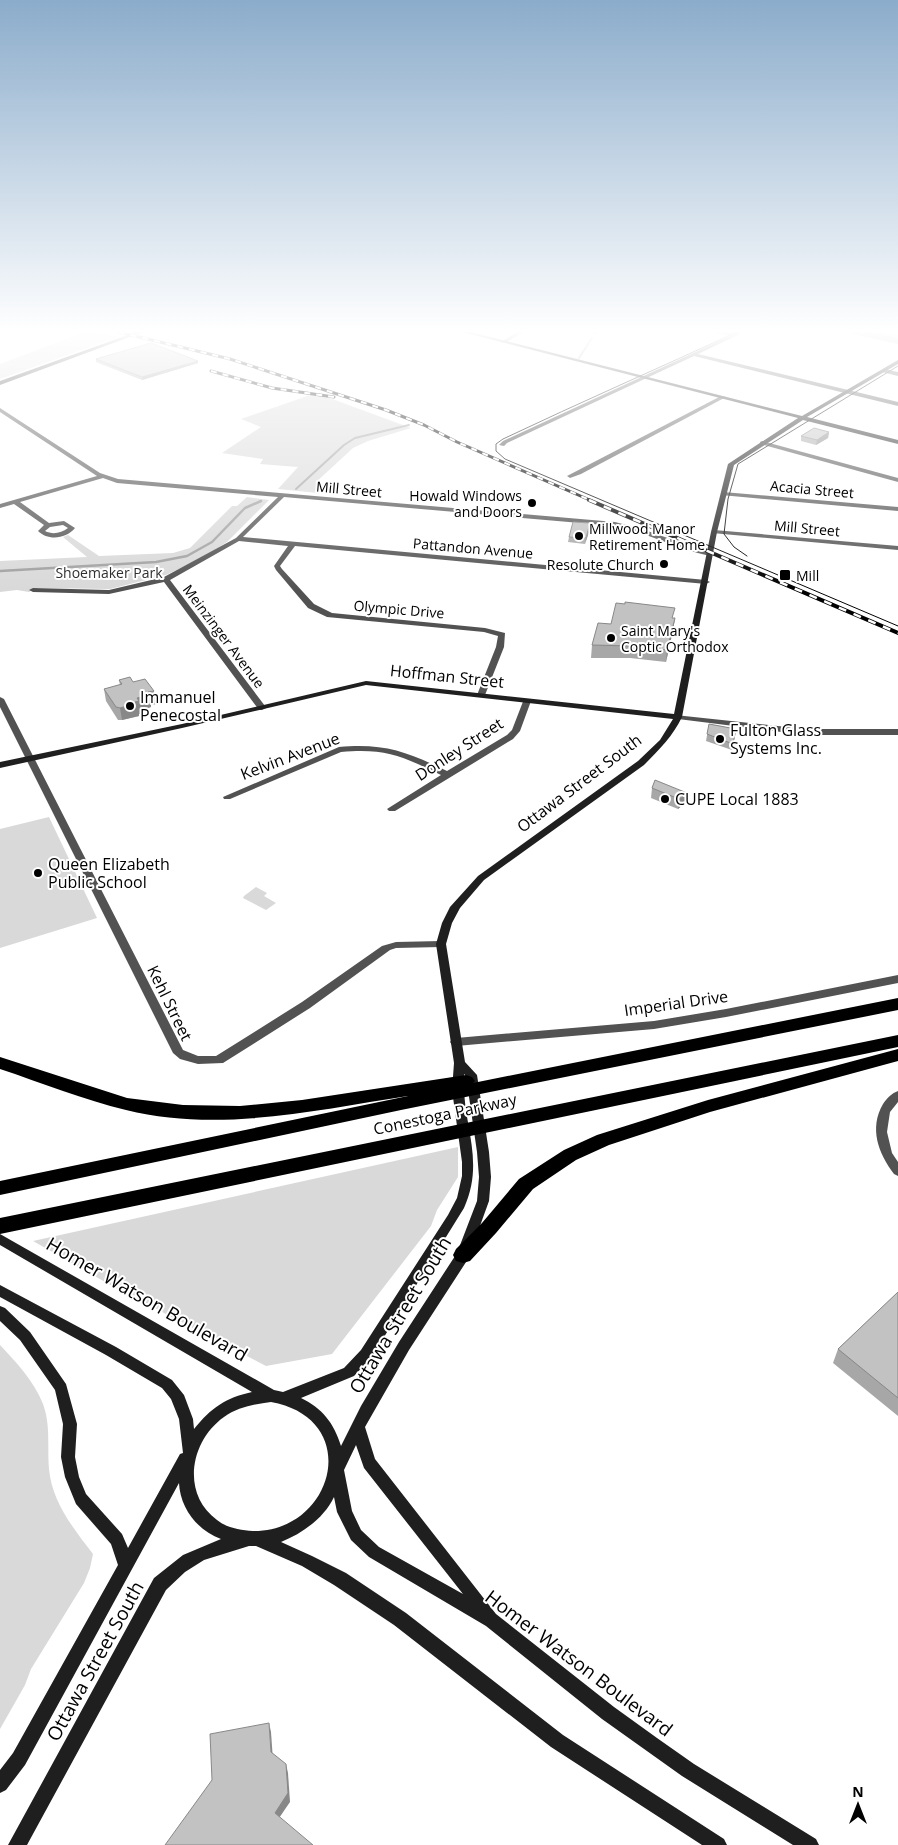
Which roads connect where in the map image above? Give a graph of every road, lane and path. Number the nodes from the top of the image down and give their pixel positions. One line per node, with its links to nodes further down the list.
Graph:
1 (13, 418): 8 (street, Mill Street)
2 (557, 418): 7 (street)
3 (682, 418): 9 (street)
4 (802, 418): 5 (main road); 6 (main road, Ottawa Street South)
5 (898, 442)
6 (762, 443): 10 (street); 11 (main road, Ottawa Street South)
7 (502, 445)
8 (103, 476): 12 (street, Mill Street); 13 (street)
9 (570, 476)
10 (898, 480)
11 (723, 494): 15 (street, Acacia Street); 17 (main road, Ottawa Street South)
12 (282, 496): 18 (street); 21 (street, Mill Street)
13 (15, 502): 14 (street); 16 (street)
14 (0, 506)
15 (898, 509)
16 (48, 525)
17 (714, 532): 20 (street, Mill Street); 21 (main road, Ottawa Street South)
18 (238, 539): 19 (street, Pattandon Avenue); 22 (street)
19 (293, 544): 23 (street, Pattandon Avenue); 25 (street, Olympic Drive)
20 (898, 548)
21 (710, 554): 23 (main road, Ottawa Street South)
22 (166, 578): 24 (street); 28 (street, Meinzinger Avenue)
23 (706, 582): 29 (main road, Ottawa Street South)
24 (33, 590)
25 (481, 695): 27 (main road, Hoffman Street); 28 (main road, Hoffman Street)
26 (0, 699): 31 (street, Kehl Street)
27 (527, 700): 29 (main road, Hoffman Street); 33 (street, Donley Street)
28 (262, 708): 31 (main road, Hoffman Street)
29 (678, 717): 30 (street, Hoffman Street); 36 (main road, Ottawa Street South)
30 (898, 732)
31 (30, 758): 32 (main road, Hoffman Street); 36 (street, Kehl Street)
32 (0, 765)
33 (448, 775): 34 (street, Kelvin Avenue); 35 (street, Donley Street)
34 (227, 797)
35 (392, 810)
36 (441, 944): 40 (main road, Ottawa Street South)
37 (898, 979): 40 (street, Imperial Drive)
38 (898, 1004): 45 (highway, Conestoga Parkway)
39 (898, 1041): 48 (highway, Conestoga Parkway)
40 (456, 1042): 43 (main road, Ottawa Street South)
41 (898, 1055): 50 (highway)
42 (0, 1063): 45 (highway)
43 (460, 1063): 50 (main road, Ottawa Street South); 53 (main road, Ottawa Street South)
44 (898, 1095): 46 (street)
45 (400, 1098): 47 (highway, Conestoga Parkway)
46 (898, 1171)
47 (0, 1188)
48 (0, 1226)
49 (0, 1239): 53 (main road, Homer Watson Boulevard)
50 (463, 1254): 54 (main road, Ottawa Street South)
51 (0, 1291): 55 (main road)
52 (0, 1312): 58 (main road)
53 (277, 1397): 55 (main road); 56 (main road)
54 (358, 1427): 56 (main road, Ottawa Street South); 59 (main road)
55 (189, 1451): 57 (main road); 58 (main road, Ottawa Street South)
56 (336, 1469): 57 (main road); 59 (main road, Homer Watson Boulevard)
57 (252, 1539): 61 (main road, Ottawa Street South); 62 (main road)
58 (126, 1565): 60 (main road, Ottawa Street South)
59 (492, 1620): 63 (main road, Homer Watson Boulevard)
60 (0, 1784)
61 (17, 1845)
62 (718, 1845)
63 (810, 1845)

